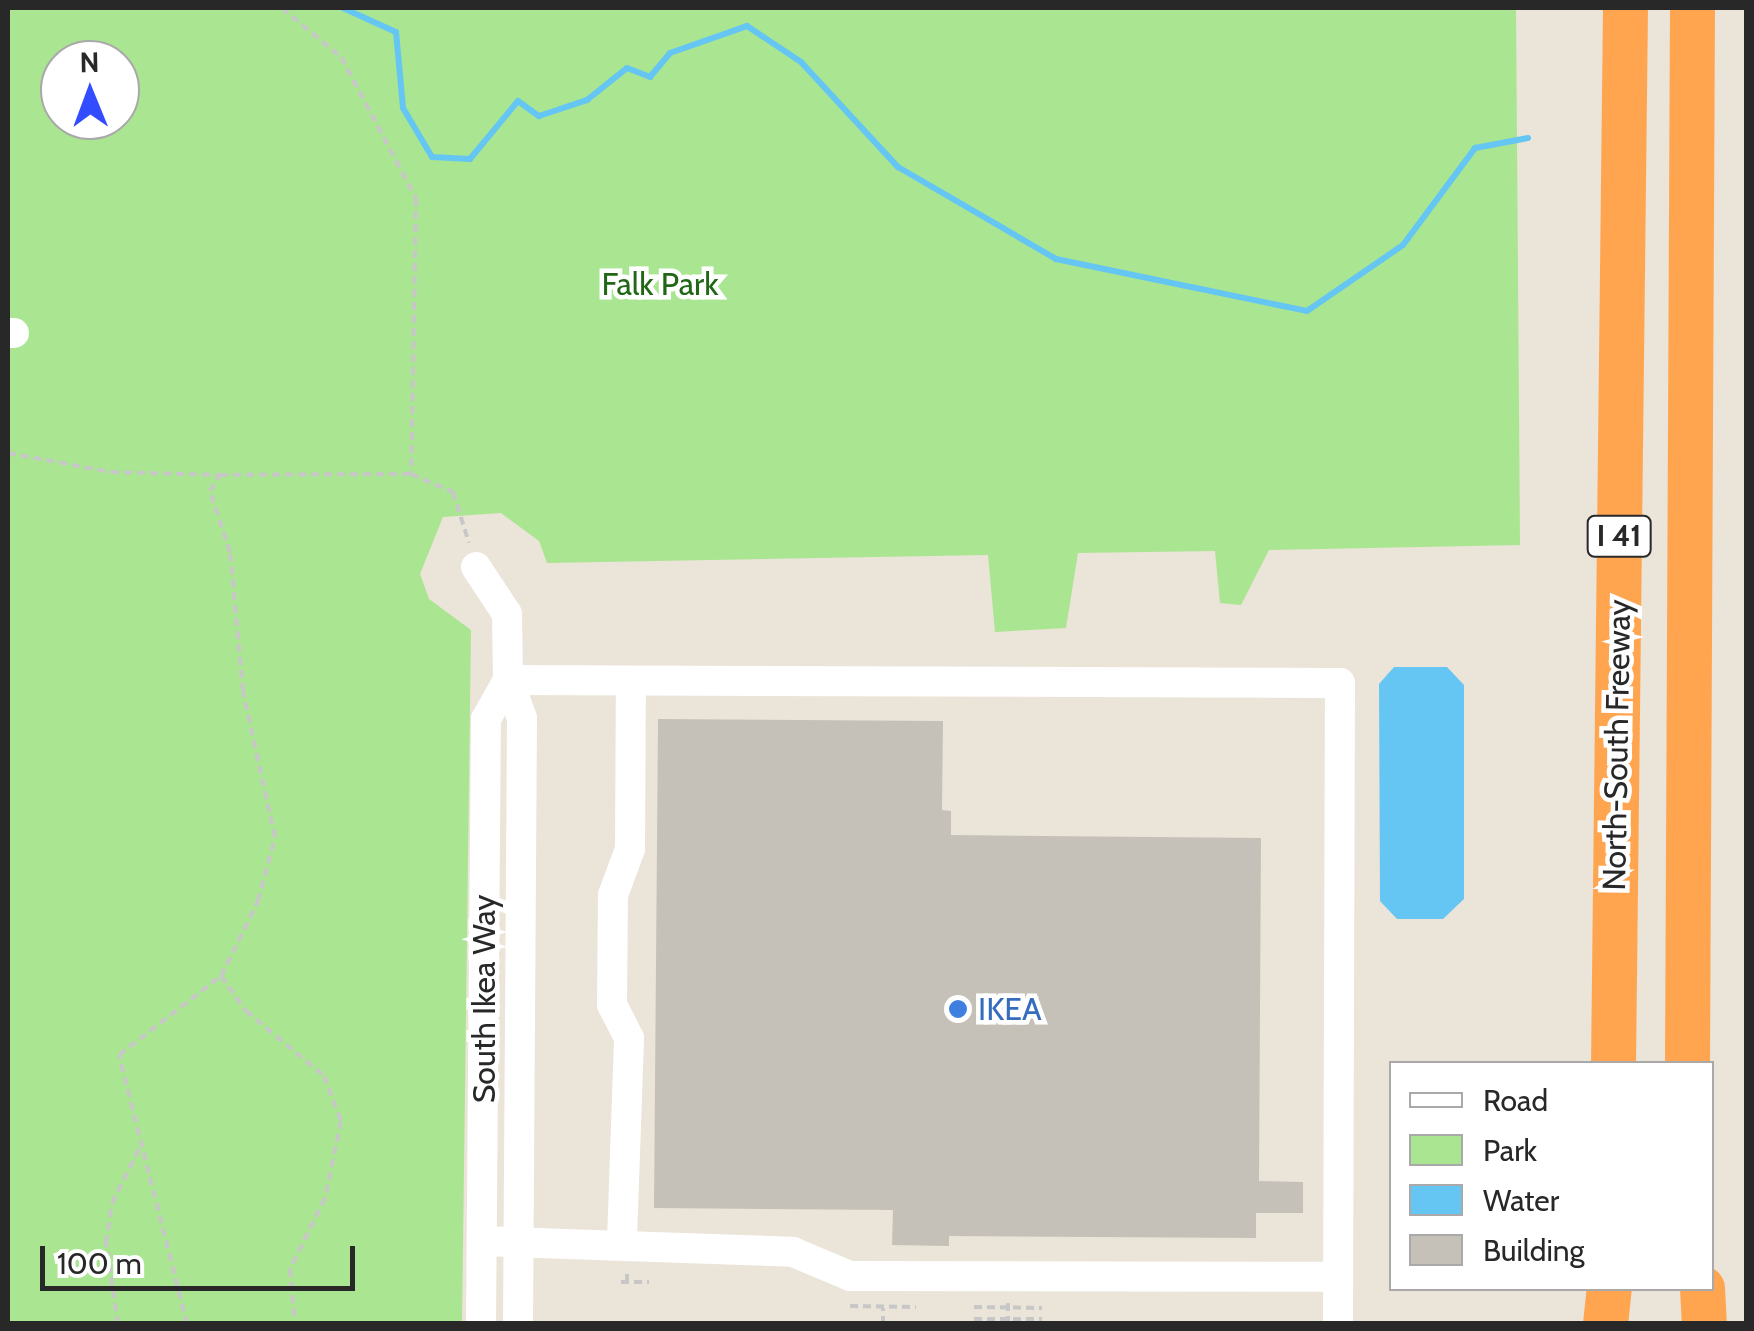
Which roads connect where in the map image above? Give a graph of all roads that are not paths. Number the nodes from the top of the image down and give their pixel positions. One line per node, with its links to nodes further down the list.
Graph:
1 (1626, 8): 6 (highway, North-South Freeway / I 41)
2 (1692, 8): 7 (highway, I 41)
3 (476, 566): 4 (street, South Ikea Way)
4 (508, 680): 5 (street); 8 (street, South Ikea Way); 9 (street, South Ikea Way)
5 (631, 681): 10 (street); 11 (street)
6 (1613, 1061)
7 (1689, 1061)
8 (482, 1240): 9 (street); 15 (street, South Ikea Way)
9 (519, 1240): 10 (street); 16 (street, South Ikea Way)
10 (622, 1240): 11 (street)
11 (1338, 1277): 17 (street)
12 (1610, 1291): 18 (highway)
13 (1684, 1291): 19 (highway)
14 (1702, 1291): 20 (highway)
15 (481, 1324)
16 (518, 1324)
17 (1338, 1324)
18 (1608, 1324)
19 (1684, 1324)
20 (1704, 1324)

